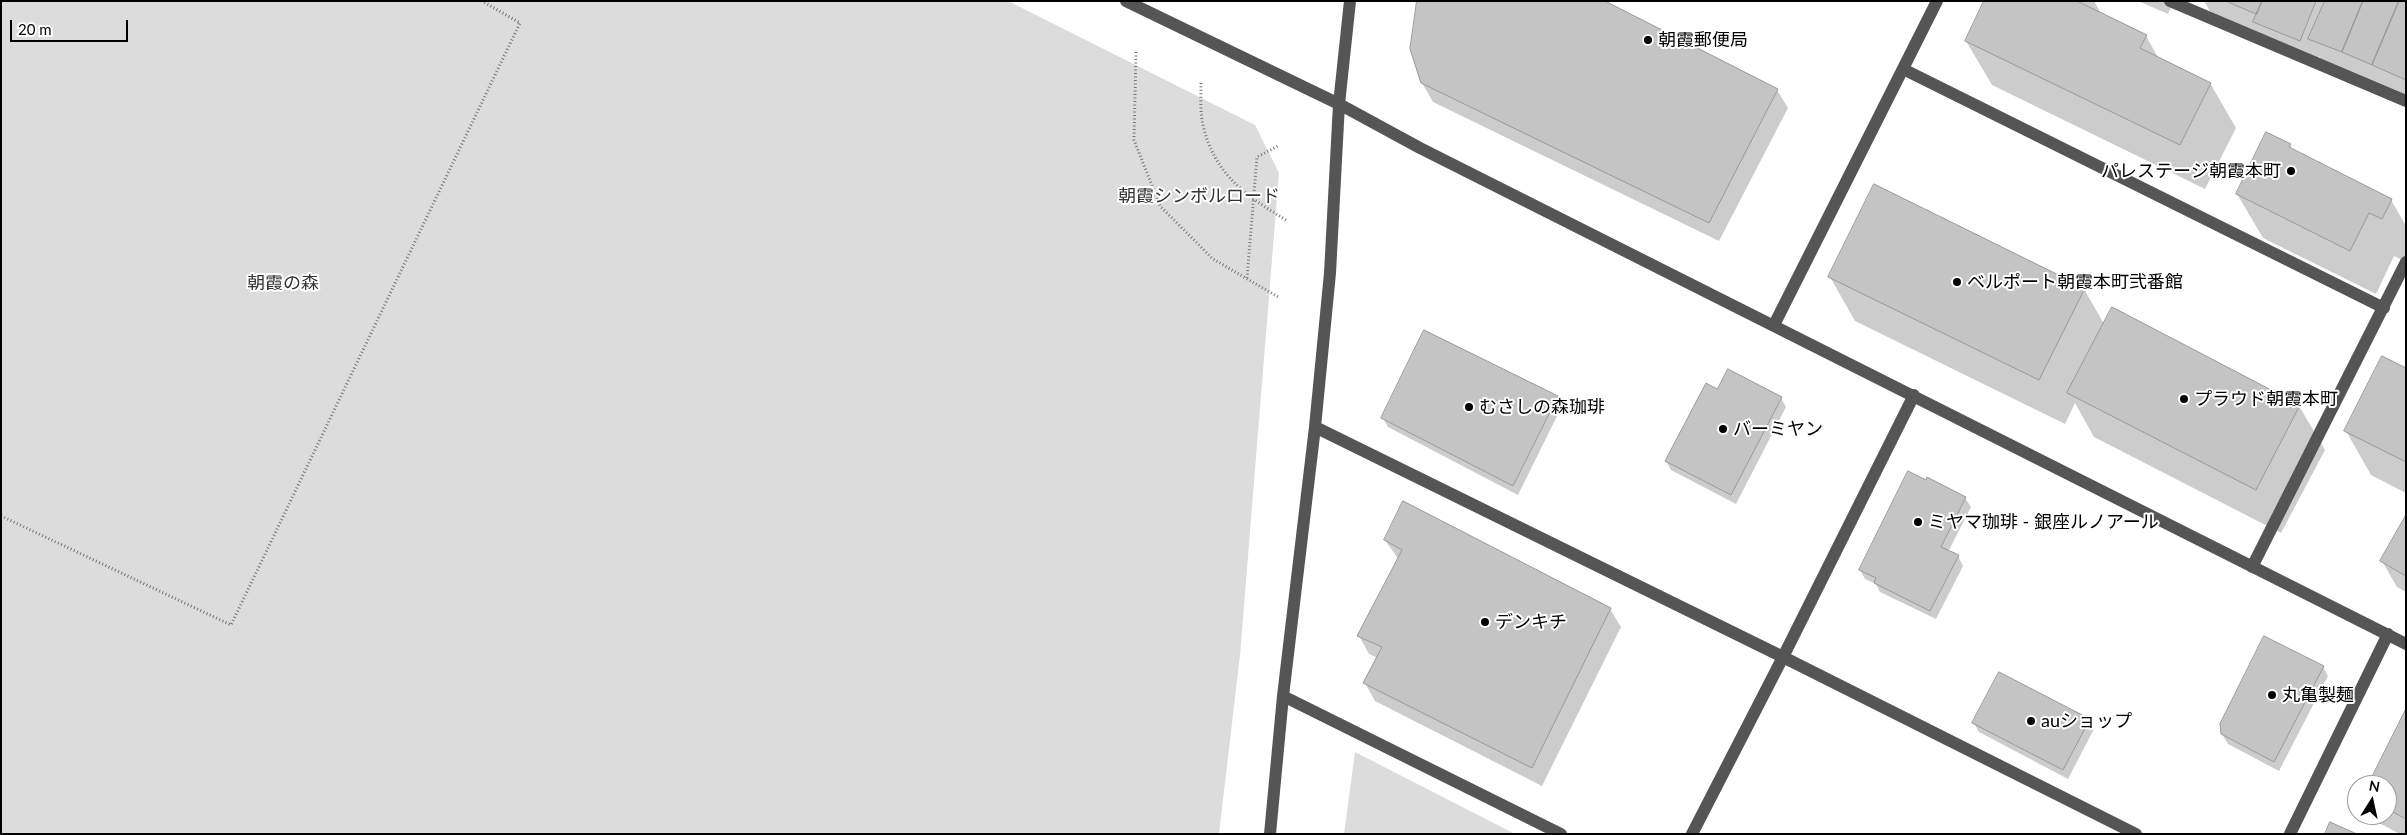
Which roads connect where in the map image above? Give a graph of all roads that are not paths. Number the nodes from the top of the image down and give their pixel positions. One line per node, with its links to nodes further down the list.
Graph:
1 (1126, 1): 7 (street)
2 (1350, 1): 7 (street)
3 (1937, 1): 5 (street)
4 (2170, 1): 6 (street)
5 (1903, 69): 9 (street); 10 (street)
6 (2406, 101)
7 (1339, 104): 10 (street); 12 (street)
8 (2406, 262): 9 (street)
9 (2384, 308): 13 (street)
10 (1774, 325): 11 (street)
11 (1914, 395): 13 (street); 16 (street)
12 (1315, 427): 16 (street); 17 (street)
13 (2252, 567): 14 (street)
14 (2388, 634): 15 (street); 22 (street)
15 (2406, 644)
16 (1783, 657): 20 (street); 21 (street)
17 (1283, 696): 18 (street); 19 (street)
18 (1270, 834)
19 (1561, 834)
20 (1692, 834)
21 (2136, 834)
22 (2290, 834)

